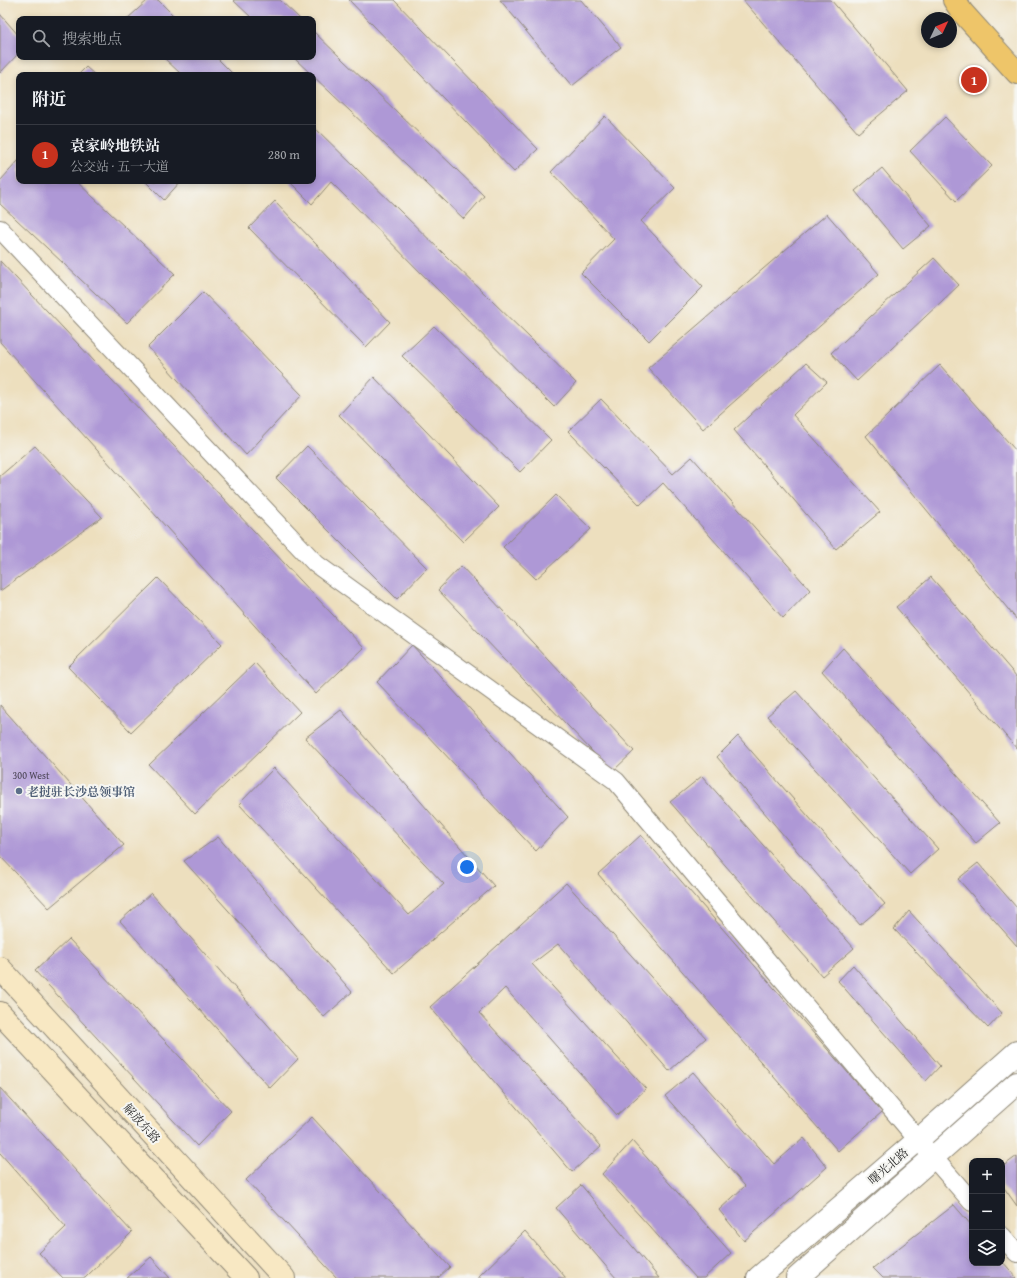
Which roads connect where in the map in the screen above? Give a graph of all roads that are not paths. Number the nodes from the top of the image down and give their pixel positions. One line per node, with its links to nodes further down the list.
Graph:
1 (955, 4): 2 (main road)
2 (1017, 73)
3 (0, 229): 8 (street)
4 (0, 968): 14 (main road, 解放东路)
5 (0, 1013): 13 (main road)
6 (1017, 1052): 8 (street, 曙光北路)
7 (1017, 1083): 9 (street, 曙光北路)
8 (918, 1140): 9 (street); 15 (street, 曙光北路)
9 (934, 1158): 10 (street); 16 (street, 曙光北路)
10 (969, 1199)
11 (1005, 1239): 12 (street)
12 (1017, 1253)
13 (246, 1278)
14 (284, 1278)
15 (758, 1278)
16 (796, 1278)

